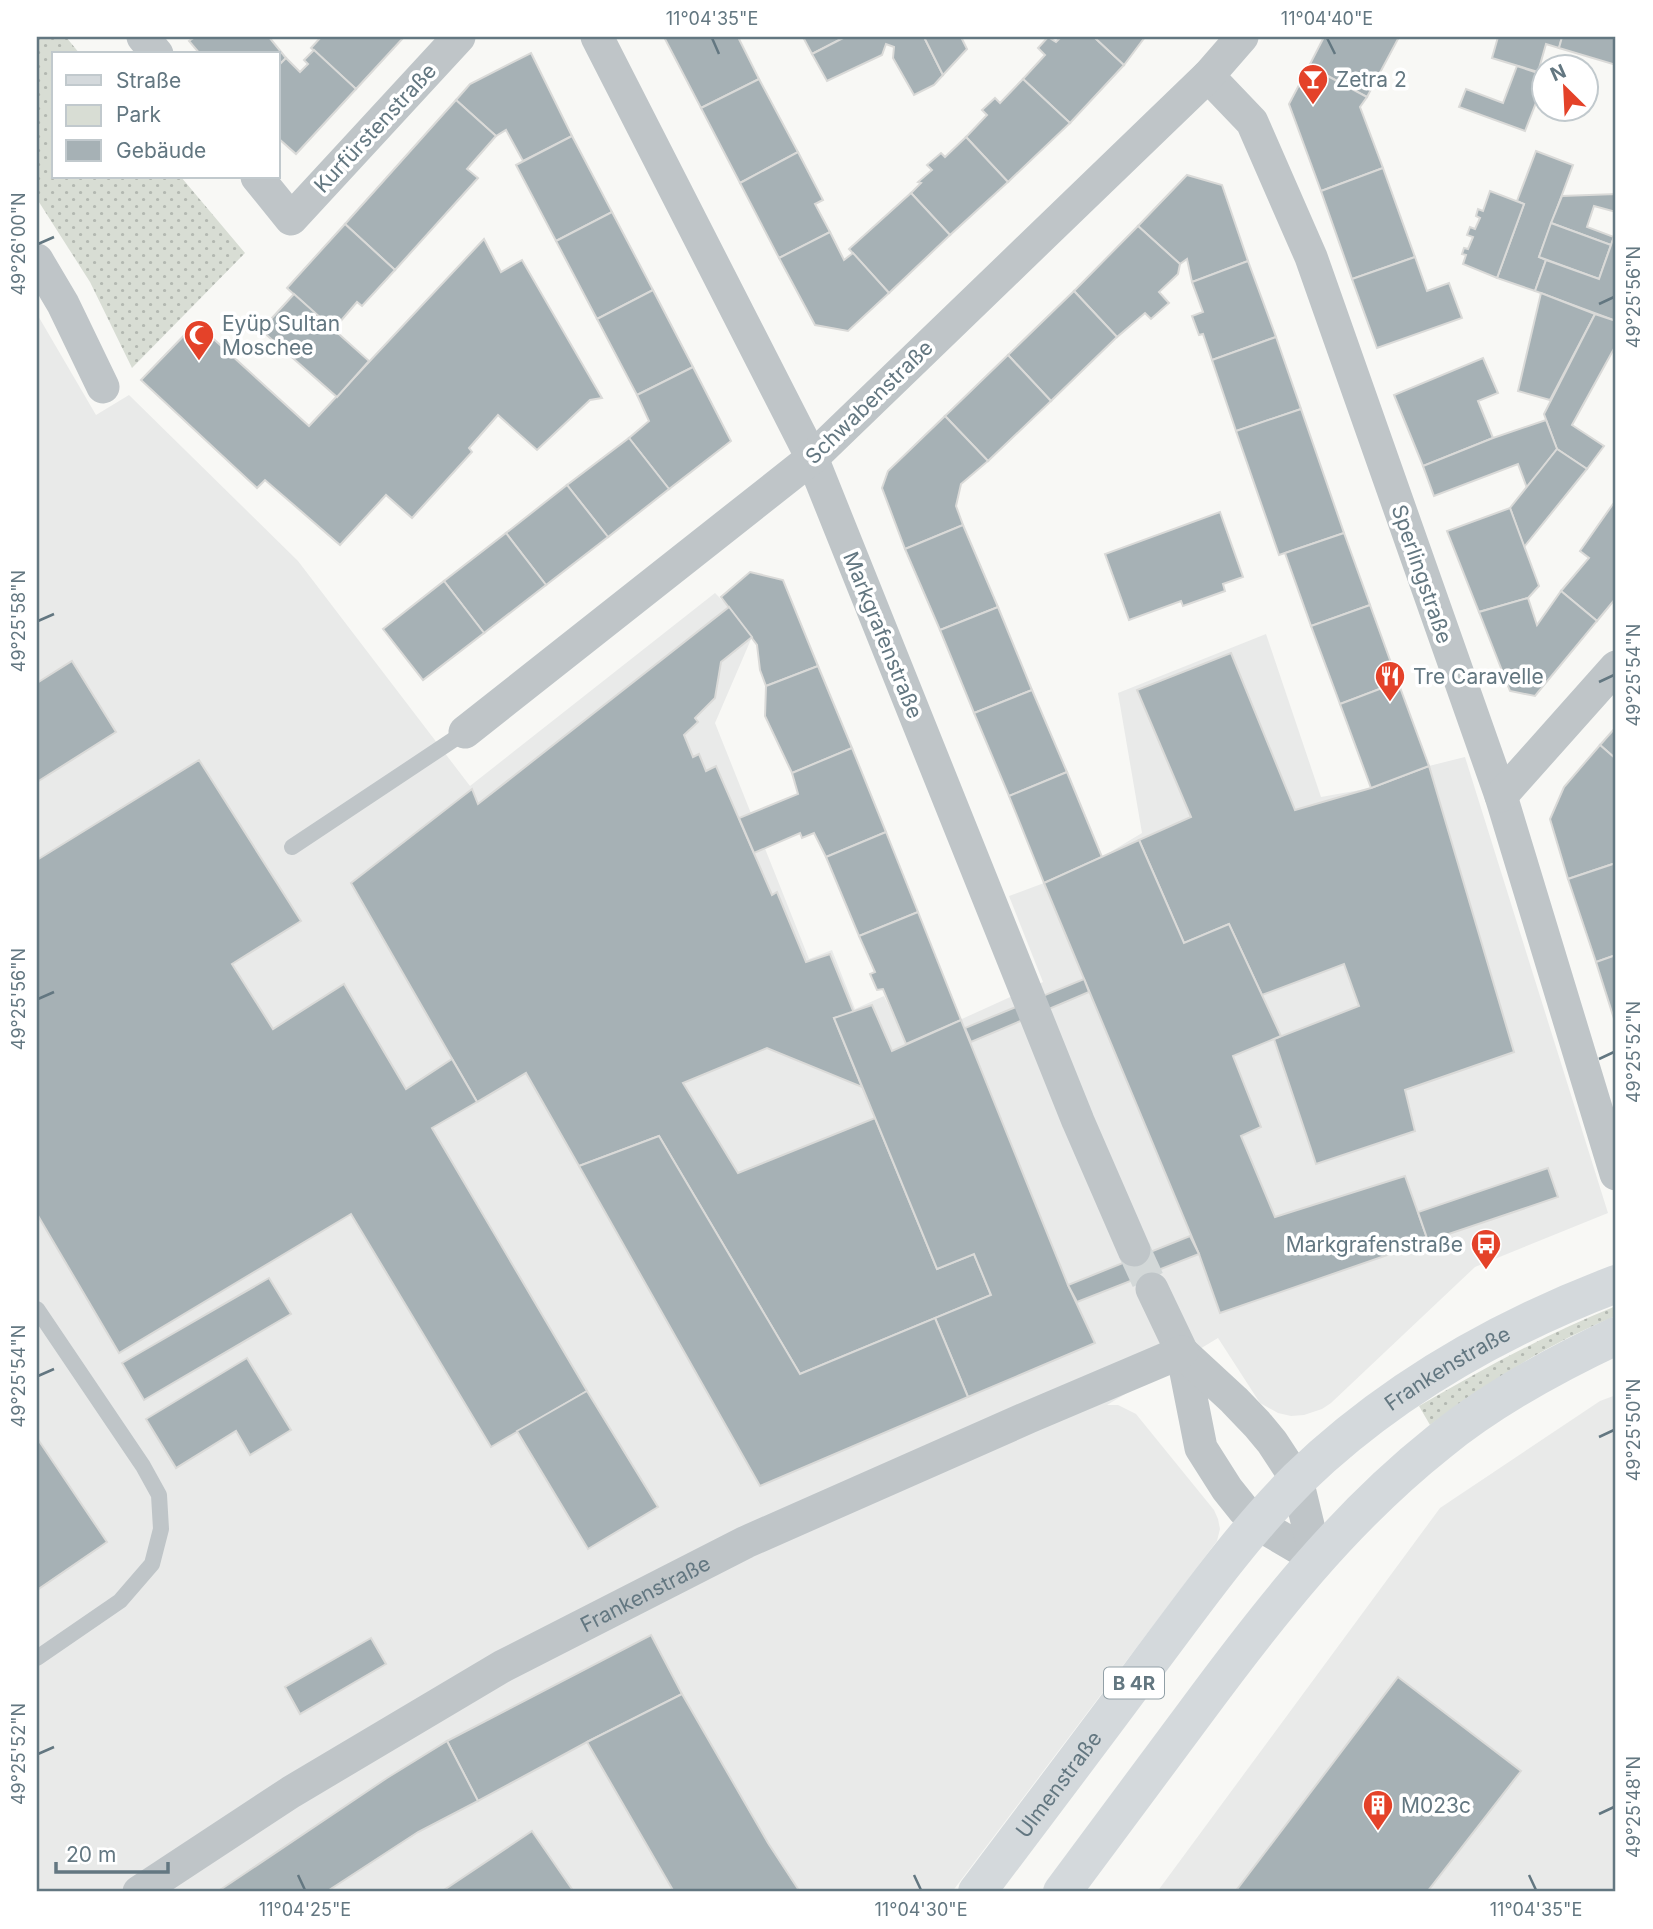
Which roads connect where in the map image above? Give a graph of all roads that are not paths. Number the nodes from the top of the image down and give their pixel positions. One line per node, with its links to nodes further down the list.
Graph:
1 (143, 37): 5 (street)
2 (459, 37): 7 (street, Kurfürstenstraße)
3 (597, 37): 10 (street, Markgrafenstraße)
4 (1242, 37): 6 (street, Schwabenstraße)
5 (156, 52)
6 (1209, 76): 10 (street, Schwabenstraße); 13 (street, Sperlingstraße)
7 (258, 178)
8 (37, 260): 9 (street)
9 (103, 387)
10 (812, 458): 12 (street, Schwabenstraße); 16 (street, Markgrafenstraße)
11 (1616, 667): 13 (street)
12 (465, 732): 14 (lane)
13 (1501, 796): 15 (street, Sperlingstraße)
14 (292, 847)
15 (1616, 1174)
16 (1134, 1250)
17 (1616, 1284): 22 (main road, Frankenstraße / B 4R)
18 (1152, 1289): 21 (street)
19 (37, 1309): 25 (lane)
20 (1616, 1336): 24 (main road)
21 (1182, 1352): 22 (street); 23 (street); 26 (street, Frankenstraße)
22 (1297, 1480): 23 (main road, Ulmenstraße / B 4R); 24 (street)
23 (1258, 1524): 24 (street); 27 (main road, Ulmenstraße / B 4R)
24 (1316, 1558): 28 (main road)
25 (37, 1658)
26 (139, 1892)
27 (977, 1892)
28 (1062, 1892)

